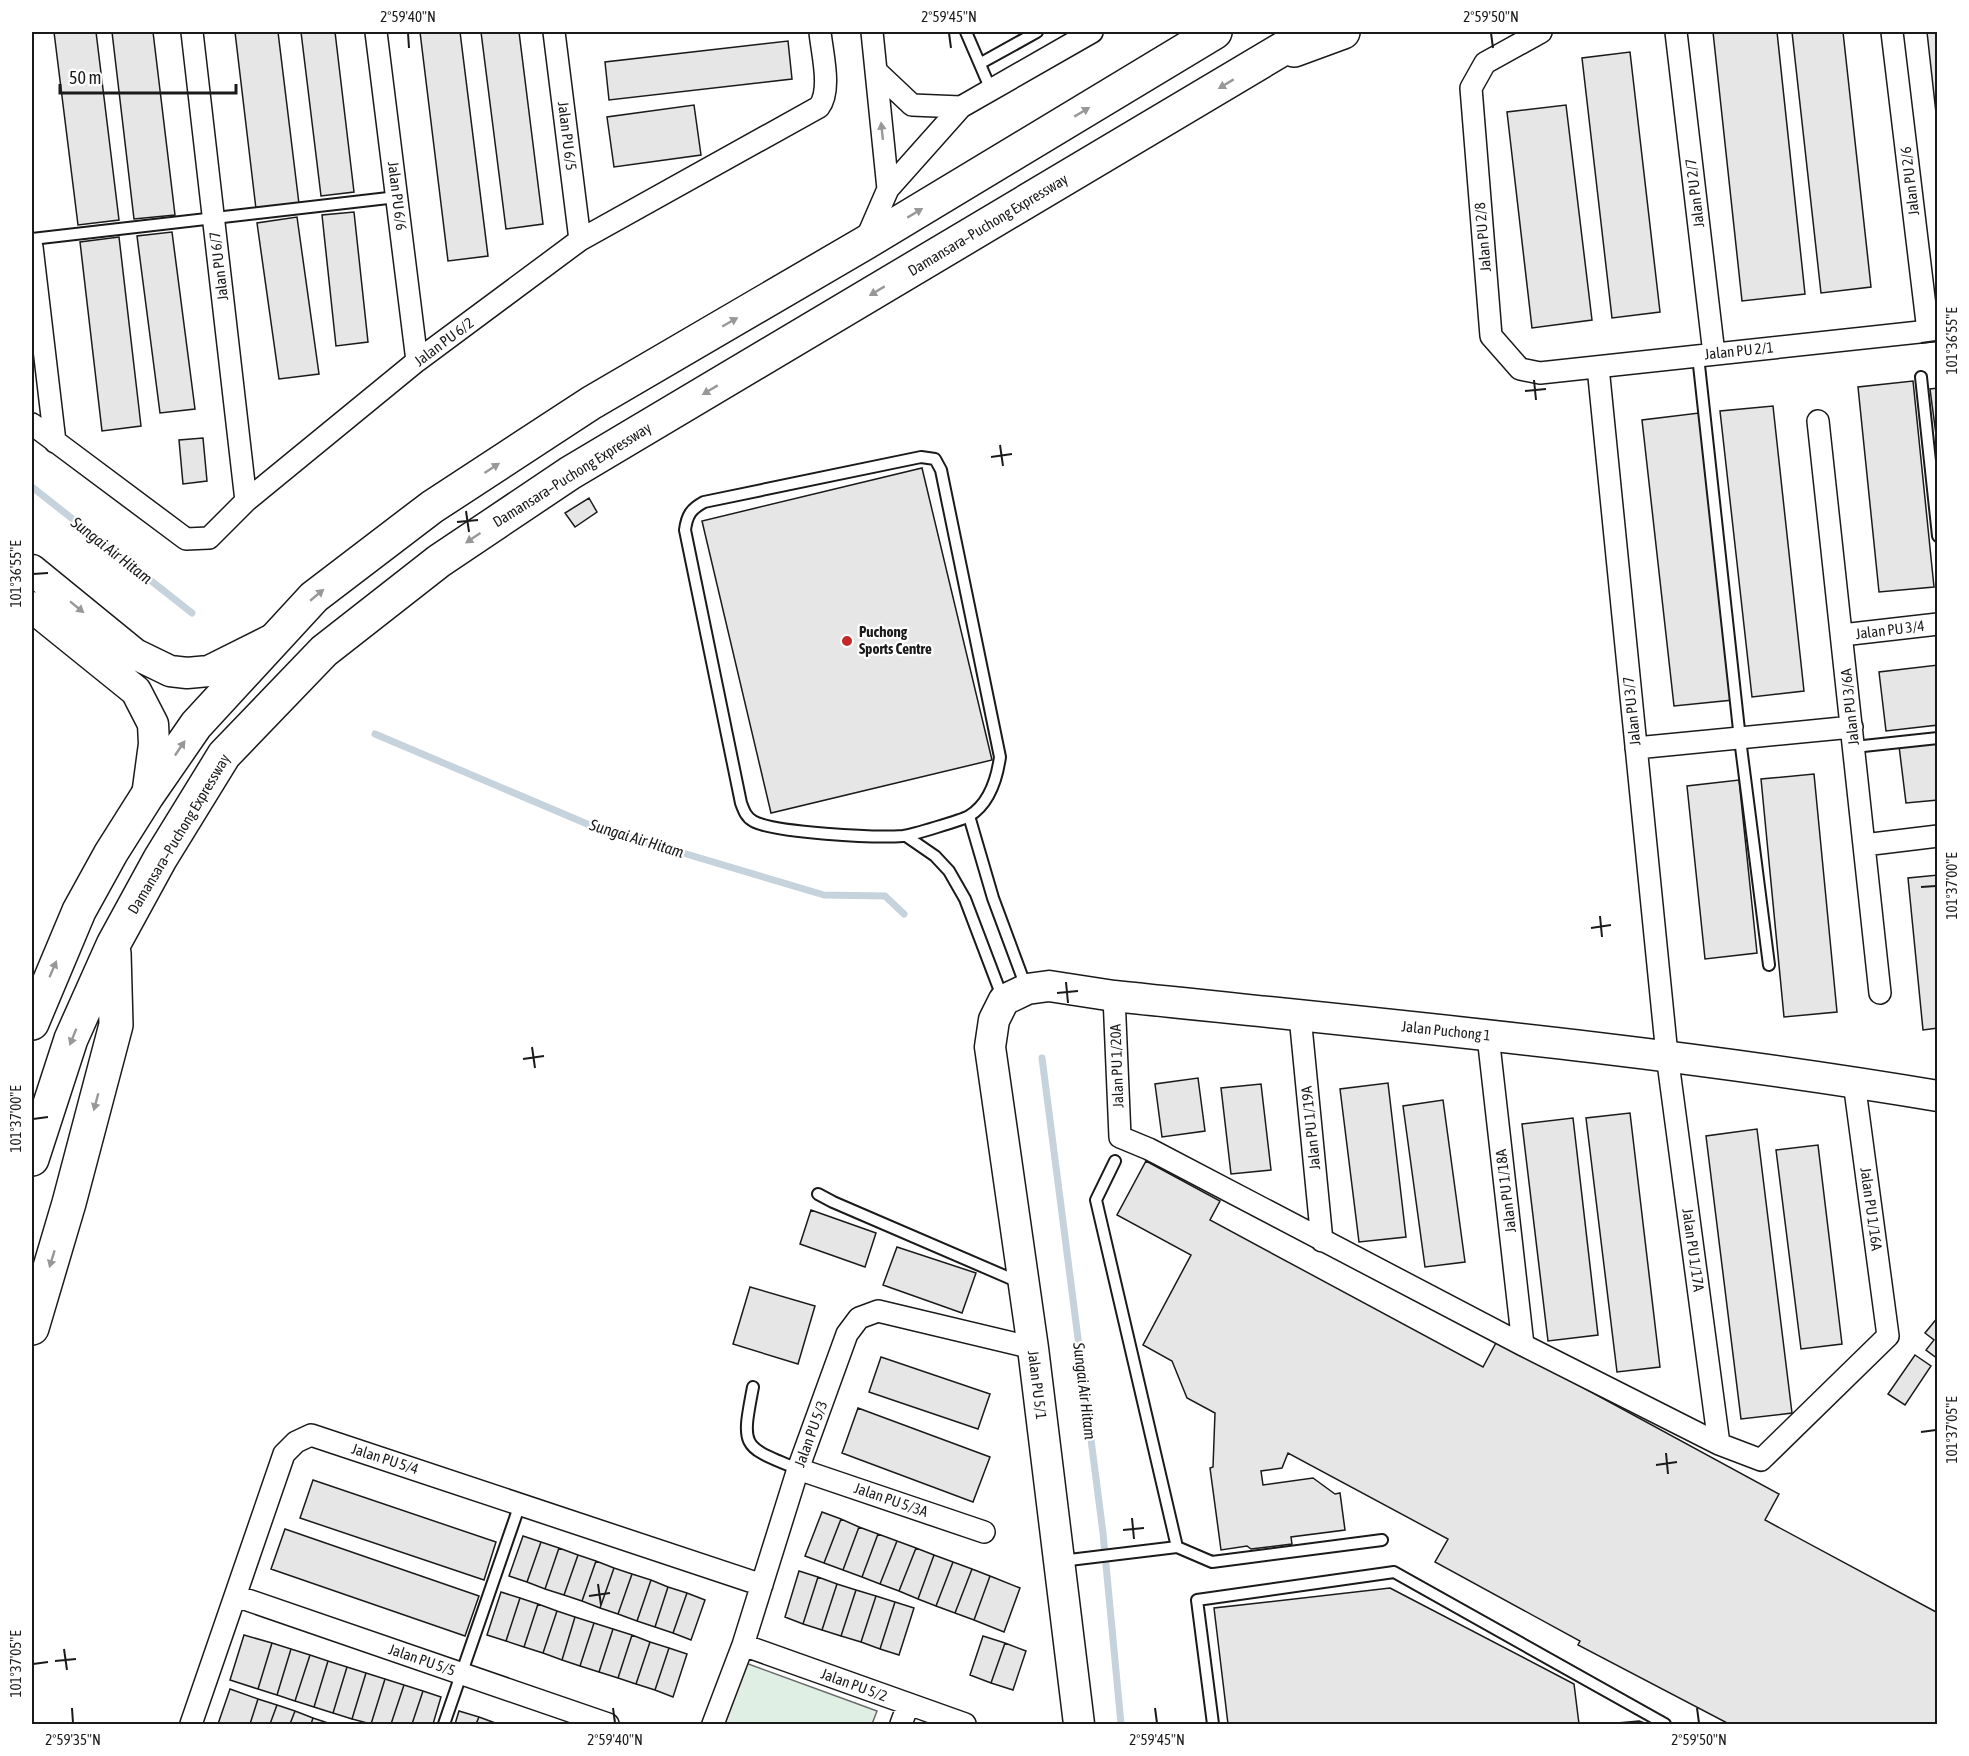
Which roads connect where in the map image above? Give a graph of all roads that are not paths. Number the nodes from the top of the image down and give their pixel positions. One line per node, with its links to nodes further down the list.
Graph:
1 (192, 32): 22 (street, Jalan PU 6/7)
2 (376, 32): 21 (street, Jalan PU 6/6)
3 (554, 32): 24 (street, Jalan PU 6/5)
4 (820, 32): 24 (street, Jalan PU 6/2)
5 (872, 32): 17 (street)
6 (966, 32): 15 (lane)
7 (1037, 32): 15 (lane)
8 (1092, 32): 18 (street)
9 (1215, 32): 25 (highway, one-way to 9)
10 (1311, 32): 16 (highway, Damansara–Puchong Expressway)
11 (1343, 32): 16 (highway)
12 (1541, 32): 31 (street, Jalan PU 2/8)
13 (1676, 32): 28 (street, Jalan PU 2/7)
14 (1892, 32): 27 (street, Jalan PU 2/6)
15 (981, 63): 18 (lane)
16 (1262, 63): 52 (highway, Damansara–Puchong Expressway, one-way to 52)
17 (876, 71): 19 (street); 20 (street, one-way to 17)
18 (991, 90): 19 (street)
19 (961, 107): 20 (street)
20 (888, 189): 25 (street)
21 (397, 197): 22 (lane); 29 (street, Jalan PU 6/6)
22 (213, 218): 23 (lane); 36 (street, Jalan PU 6/7)
23 (32, 239)
24 (580, 240): 29 (street, Jalan PU 6/2)
25 (865, 243): 42 (highway, one-way to 25)
26 (32, 247): 35 (street)
27 (1933, 330): 28 (street, Jalan PU 2/1)
28 (1706, 355): 30 (street, Jalan PU 2/1); 45 (lane)
29 (417, 361): 36 (street, Jalan PU 6/2)
30 (1598, 367): 31 (street, Jalan PU 2/1); 46 (street, Jalan PU 3/7)
31 (1540, 373)
32 (1921, 377): 37 (lane)
33 (1818, 421): 41 (street, Jalan PU 3/6A)
34 (32, 424): 35 (street, Jalan PU 6/2)
35 (55, 442): 36 (street, Jalan PU 6/2)
36 (246, 501)
37 (1938, 536)
38 (32, 570): 42 (street, one-way to 42)
39 (32, 607): 47 (street)
40 (1938, 624): 41 (street, Jalan PU 3/4)
41 (1842, 635): 43 (street, Jalan PU 3/6A)
42 (277, 637): 47 (highway, one-way to 42)
43 (1853, 737): 44 (lane); 45 (street); 51 (street, Jalan PU 3/6A)
44 (1938, 738)
45 (1740, 739): 46 (street); 53 (lane)
46 (1636, 748): 60 (street, Jalan PU 3/7)
47 (147, 796): 58 (highway, one-way to 47)
48 (969, 816): 49 (lane); 49 (lane); 55 (lane)
49 (906, 836): 55 (lane)
50 (1938, 836): 51 (street)
51 (1864, 845): 54 (street, Jalan PU 3/6A)
52 (113, 945): 63 (highway, Damansara–Puchong Expressway, one-way to 63); 68 (highway, one-way to 68)
53 (1769, 964)
54 (1880, 993)
55 (1015, 995): 56 (street, Jalan Puchong 1); 67 (street, Jalan PU 5/1)
56 (1114, 996): 57 (street, Jalan Puchong 1); 66 (street, Jalan PU 1/20A)
57 (1300, 1016): 59 (street, Jalan Puchong 1); 66 (street, Jalan PU 1/19A)
58 (32, 1023)
59 (1488, 1036): 60 (street, Jalan Puchong 1); 69 (street, Jalan PU 1/18A)
60 (1667, 1055): 61 (street, Jalan Puchong 1); 72 (street, Jalan PU 1/17A)
61 (1854, 1082): 62 (street, Jalan Puchong 1); 72 (street, Jalan PU 1/16A)
62 (1938, 1096)
63 (32, 1160)
64 (1115, 1161): 77 (lane)
65 (818, 1194): 67 (lane)
66 (1322, 1241): 69 (street)
67 (1024, 1284): 70 (street, Jalan PU 5/1)
68 (32, 1328)
69 (1523, 1345): 72 (street)
70 (1033, 1348): 73 (street, Jalan PU 5/3); 78 (street, Jalan PU 5/1)
71 (753, 1387): 73 (lane)
72 (1719, 1444)
73 (798, 1469): 75 (street, Jalan PU 5/3A); 79 (street, Jalan PU 5/3)
74 (520, 1504): 79 (street, Jalan PU 5/4); 80 (street, Jalan PU 5/4); 82 (lane)
75 (984, 1532)
76 (1382, 1540): 77 (lane)
77 (1177, 1547): 78 (lane)
78 (1072, 1559): 89 (street, Jalan PU 5/1)
79 (762, 1585): 81 (street, Jalan PU 5/3)
80 (236, 1596): 82 (street, Jalan PU 5/5); 84 (street, Jalan PU 5/4)
81 (743, 1645): 83 (street, Jalan PU 5/2); 87 (street, Jalan PU 5/3)
82 (462, 1674): 85 (lane); 86 (street, Jalan PU 5/5)
83 (904, 1715): 88 (street, Jalan PU 5/2)
84 (191, 1725)
85 (444, 1725)
86 (608, 1725)
87 (713, 1725)
88 (965, 1725)
89 (1079, 1725)
90 (1213, 1725): 91 (lane)
91 (1665, 1725)

